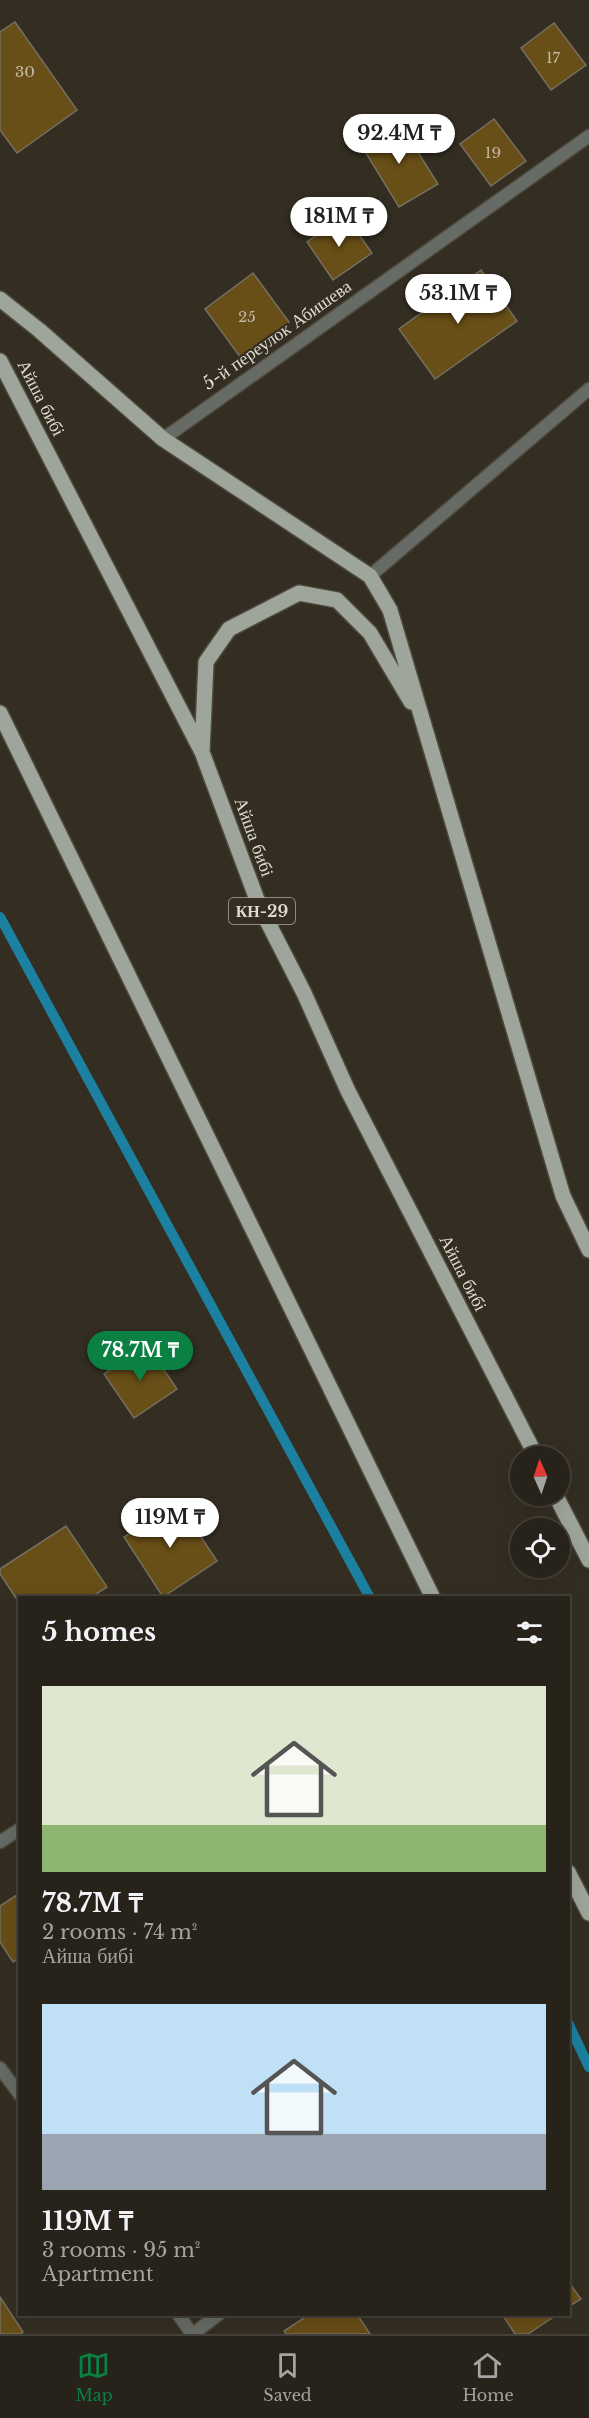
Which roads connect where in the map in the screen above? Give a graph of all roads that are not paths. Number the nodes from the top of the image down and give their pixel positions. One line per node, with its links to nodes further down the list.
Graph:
1 (589, 136): 5 (street, 5-й переулок Абишева)
2 (0, 299): 5 (main road)
3 (0, 361): 9 (main road, Айша бибі / КН-29)
4 (589, 389): 6 (street)
5 (163, 439): 6 (main road)
6 (370, 576): 8 (main road)
7 (0, 713): 14 (main road)
8 (421, 720): 9 (main road); 10 (main road)
9 (202, 752): 11 (main road, Айша бибі / КН-29)
10 (589, 1250)
11 (531, 1446)
12 (561, 1506): 13 (main road)
13 (589, 1560)
14 (432, 1596)
15 (18, 1830): 16 (street)
16 (0, 1842)
17 (570, 1876): 18 (main road)
18 (589, 1913)
19 (0, 2068): 20 (street)
20 (18, 2092)
21 (180, 2316): 23 (street)
22 (216, 2316): 23 (street)
23 (193, 2334)

